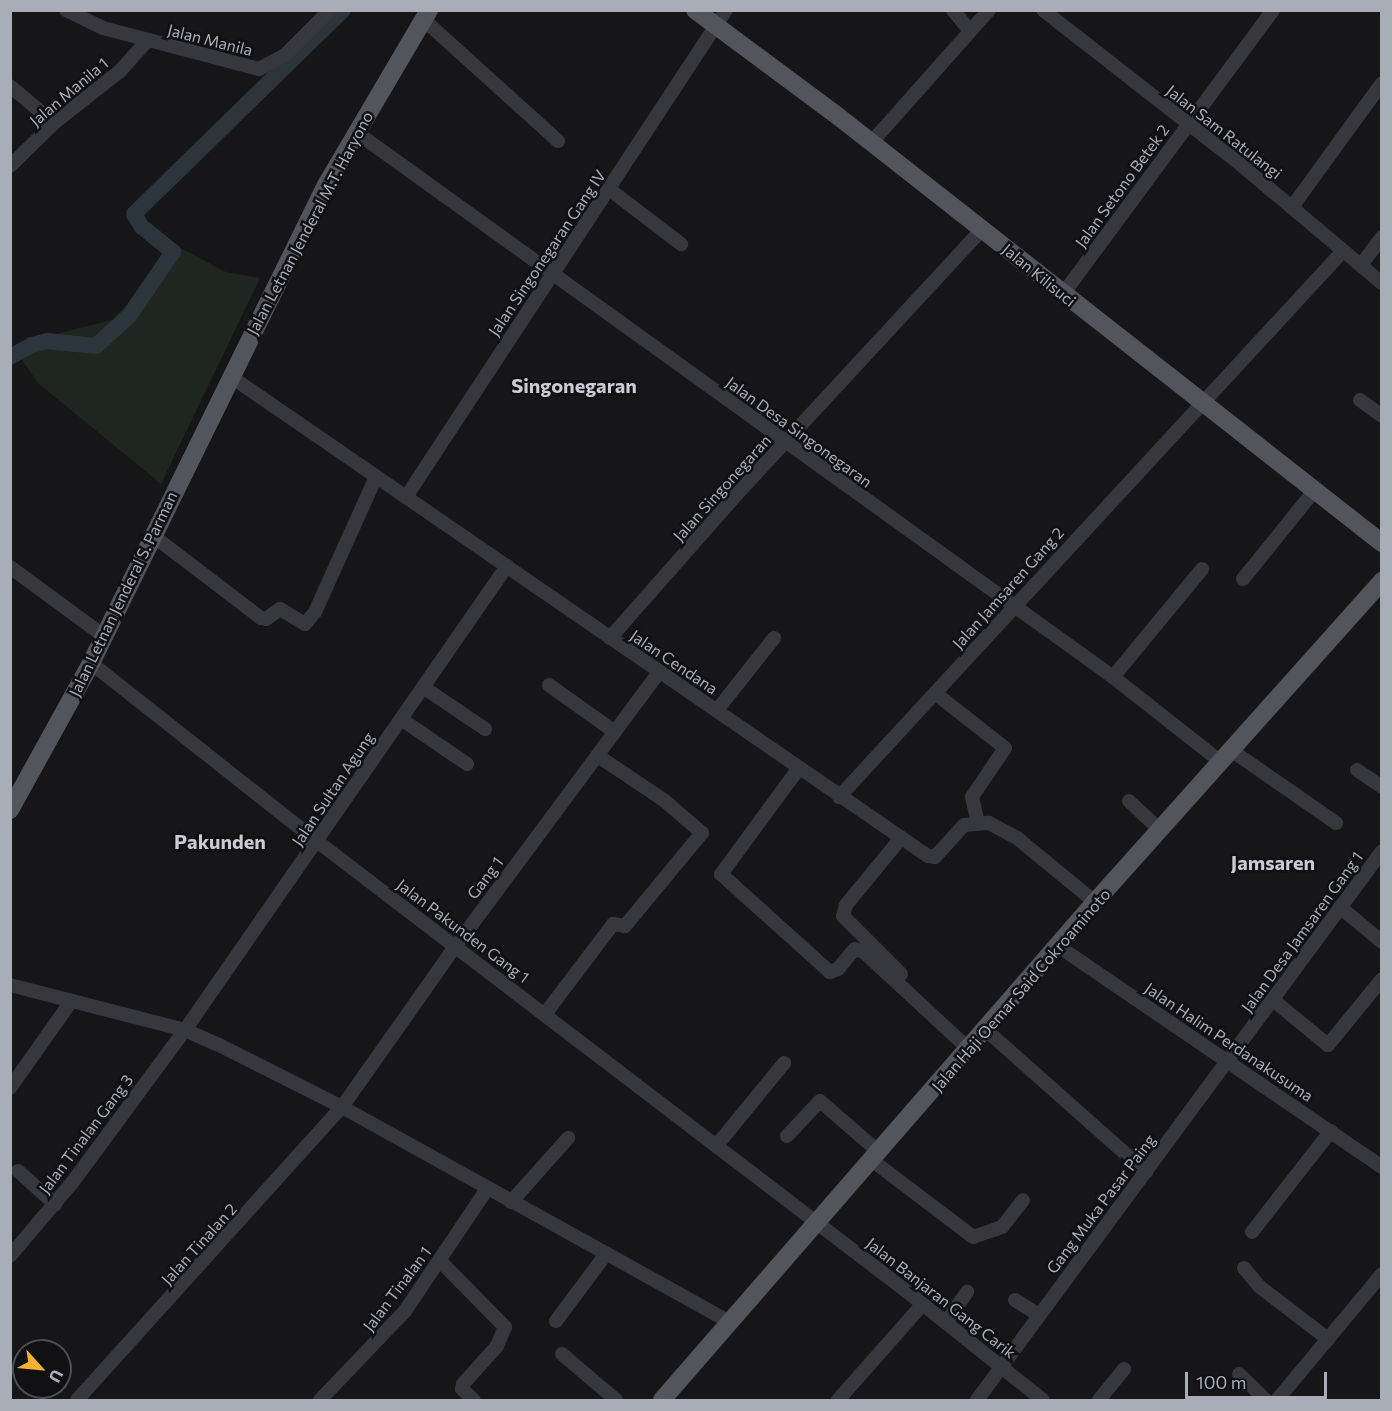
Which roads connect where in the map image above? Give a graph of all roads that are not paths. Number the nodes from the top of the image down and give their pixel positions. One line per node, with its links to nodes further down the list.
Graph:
1 (66, 10): 12 (street, Jalan Manila)
2 (330, 10): 12 (street, Jalan Manila)
3 (695, 10): 10 (main road, Jalan Kilisuci)
4 (726, 10): 10 (street, Jalan Singonegaran Gang IV)
5 (953, 10): 11 (street)
6 (989, 10): 11 (street)
7 (1043, 10): 16 (street, Jalan Sam Ratulangi)
8 (1273, 10): 16 (street, Jalan Setono Betek 2)
9 (426, 15): 17 (main road, Jalan Letnan Jenderal M.T. Haryono); 18 (street)
10 (715, 27): 19 (main road, Jalan Kilisuci); 21 (street, Jalan Singonegaran Gang IV)
11 (970, 31): 19 (street)
12 (147, 41): 15 (street, Jalan Manila 1)
13 (1382, 83): 22 (street)
14 (10, 86): 15 (street)
15 (54, 123): 20 (street, Jalan Manila 1)
16 (1189, 123): 22 (street, Jalan Sam Ratulangi); 30 (street, Jalan Setono Betek 2)
17 (356, 132): 28 (street, Jalan Desa Singonegaran); 31 (main road, Jalan Letnan Jenderal M.T. Haryono)
18 (558, 141)
19 (871, 143): 23 (main road, Jalan Kilisuci)
20 (10, 166)
21 (609, 189): 25 (street); 28 (street, Jalan Singonegaran Gang IV)
22 (1292, 207): 26 (street, Jalan Sam Ratulangi)
23 (982, 229): 30 (main road, Jalan Kilisuci); 35 (street, Jalan Singonegaran)
24 (1382, 237): 27 (street)
25 (681, 244)
26 (1344, 251): 27 (street, Jalan Sam Ratulangi); 33 (street, Jalan Jamsaren Gang 2)
27 (1360, 265): 29 (street, Jalan Sam Ratulangi)
28 (552, 273): 35 (street, Jalan Desa Singonegaran); 38 (street, Jalan Singonegaran Gang IV)
29 (1382, 283)
30 (1063, 294): 33 (main road, Jalan Kilisuci)
31 (230, 376): 36 (street, Jalan Cendana); 39 (main road, Jalan Letnan Jenderal S. Parman)
32 (1360, 400): 34 (street)
33 (1201, 402): 37 (main road, Jalan Kilisuci); 46 (street, Jalan Jamsaren Gang 2)
34 (1382, 416)
35 (786, 441): 46 (street, Jalan Desa Singonegaran); 48 (street, Jalan Singonegaran)
36 (376, 477): 38 (street, Jalan Cendana); 39 (street)
37 (1314, 491): 40 (main road, Jalan Kilisuci); 44 (street)
38 (406, 497): 41 (street, Jalan Cendana)
39 (152, 535): 47 (main road, Jalan Letnan Jenderal S. Parman)
40 (1382, 543)
41 (507, 566): 48 (street, Jalan Cendana); 54 (street, Jalan Sultan Agung)
42 (10, 567): 47 (street)
43 (1202, 569): 52 (street)
44 (1243, 579)
45 (1382, 580): 61 (main road, Jalan Haji Oemar Said Cokroaminoto)
46 (1013, 607): 52 (street, Jalan Desa Singonegaran); 55 (street, Jalan Jamsaren Gang 2)
47 (104, 636): 50 (main road, Jalan Letnan Jenderal S. Parman)
48 (610, 638): 51 (street, Jalan Cendana)
49 (774, 638): 56 (street)
50 (91, 663): 68 (main road, Jalan Letnan Jenderal S. Parman); 73 (street, Jalan Pakunden Gang 1)
51 (659, 672): 56 (street, Jalan Cendana); 59 (street, Gang 1)
52 (1113, 677): 61 (street, Jalan Desa Singonegaran)
53 (549, 685): 59 (street)
54 (423, 687): 57 (street, Jalan Sultan Agung); 58 (street)
55 (935, 693): 66 (street, Jalan Jamsaren Gang 2); 69 (street)
56 (717, 710): 63 (street, Jalan Cendana)
57 (401, 719): 62 (street); 73 (street, Jalan Sultan Agung)
58 (485, 729)
59 (615, 732): 60 (street, Gang 1)
60 (598, 756): 80 (street, Gang 1); 85 (street)
61 (1226, 756): 70 (street, Jalan Desa Singonegaran); 71 (main road, Jalan Haji Oemar Said Cokroaminoto)
62 (467, 764)
63 (799, 768): 66 (street, Jalan Cendana); 87 (street)
64 (1357, 770): 65 (street)
65 (1382, 787)
66 (840, 797): 72 (street, Jalan Cendana)
67 (1129, 801): 71 (street)
68 (10, 810)
69 (978, 822): 72 (street, Jalan Cendana); 76 (street)
70 (1336, 823)
71 (1160, 830): 76 (main road, Jalan Haji Oemar Said Cokroaminoto)
72 (901, 838): 87 (street)
73 (318, 842): 80 (street, Jalan Pakunden Gang 1); 86 (street, Jalan Sultan Agung)
74 (1382, 851): 75 (street, Jalan Desa Jamsaren Gang 1)
75 (1377, 867): 77 (street, Jalan Desa Jamsaren Gang 1)
76 (1095, 902): 79 (main road, Jalan Haji Oemar Said Cokroaminoto)
77 (1340, 907): 78 (street); 83 (street, Jalan Desa Jamsaren Gang 1)
78 (1382, 942)
79 (1058, 946): 87 (main road, Jalan Haji Oemar Said Cokroaminoto); 88 (street, Jalan Halim Perdanakusuma)
80 (454, 947): 85 (street, Jalan Pakunden Gang 1); 91 (street, Gang 1)
81 (1381, 981): 83 (street)
82 (10, 985): 84 (street)
83 (1273, 1000): 88 (street, Jalan Desa Jamsaren Gang 1)
84 (70, 1003): 86 (street); 90 (street)
85 (545, 1014): 95 (street, Jalan Pakunden Gang 1)
86 (185, 1030): 91 (street); 103 (street, Jalan Tinalan Gang 3)
87 (977, 1041): 96 (main road, Jalan Haji Oemar Said Cokroaminoto); 99 (street)
88 (1228, 1062): 92 (street, Jalan Halim Perdanakusuma); 99 (street, Gang Muka Pasar Paing)
89 (784, 1063): 95 (street)
90 (10, 1088)
91 (342, 1107): 100 (street); 123 (street, Jalan Tinalan 2)
92 (1331, 1131): 97 (street, Jalan Halim Perdanakusuma); 105 (street)
93 (787, 1137): 96 (street)
94 (568, 1138): 102 (street)
95 (717, 1145): 104 (street, Jalan Pakunden Gang 1)
96 (876, 1157): 101 (street); 104 (main road, Jalan Haji Oemar Said Cokroaminoto)
97 (1382, 1167)
98 (18, 1171): 103 (street)
99 (1146, 1172): 114 (street, Gang Muka Pasar Paing)
100 (487, 1189): 102 (street); 108 (street, Jalan Tinalan 1)
101 (1023, 1200)
102 (511, 1202): 106 (street)
103 (55, 1204): 107 (street, Jalan Tinalan Gang 3)
104 (817, 1223): 113 (street, Jalan Banjaran Gang Carik); 116 (main road, Jalan Haji Oemar Said Cokroaminoto)
105 (1252, 1232)
106 (606, 1254): 115 (street); 116 (street)
107 (10, 1256)
108 (440, 1261): 124 (street, Jalan Tinalan 1); 125 (street)
109 (1244, 1268): 118 (street)
110 (1382, 1274): 118 (street)
111 (967, 1292): 117 (street)
112 (1015, 1300): 114 (street)
113 (923, 1304): 117 (street, Jalan Banjaran Gang Carik); 128 (street)
114 (1039, 1315): 120 (street, Gang Muka Pasar Paing)
115 (556, 1321)
116 (730, 1322): 127 (main road, Jalan Haji Oemar Said Cokroaminoto)
117 (946, 1322): 120 (street, Jalan Banjaran Gang Carik)
118 (1328, 1339): 133 (street)
119 (562, 1354): 126 (street)
120 (1001, 1367): 129 (street, Gang Muka Pasar Paing); 130 (street, Jalan Banjaran Gang Carik)
121 (1124, 1369): 131 (street)
122 (1239, 1374): 132 (street)
123 (77, 1401)
124 (320, 1401)
125 (474, 1401)
126 (615, 1401)
127 (662, 1401)
128 (838, 1401)
129 (977, 1401)
130 (1043, 1401)
131 (1099, 1401)
132 (1266, 1401)
133 (1277, 1401)

